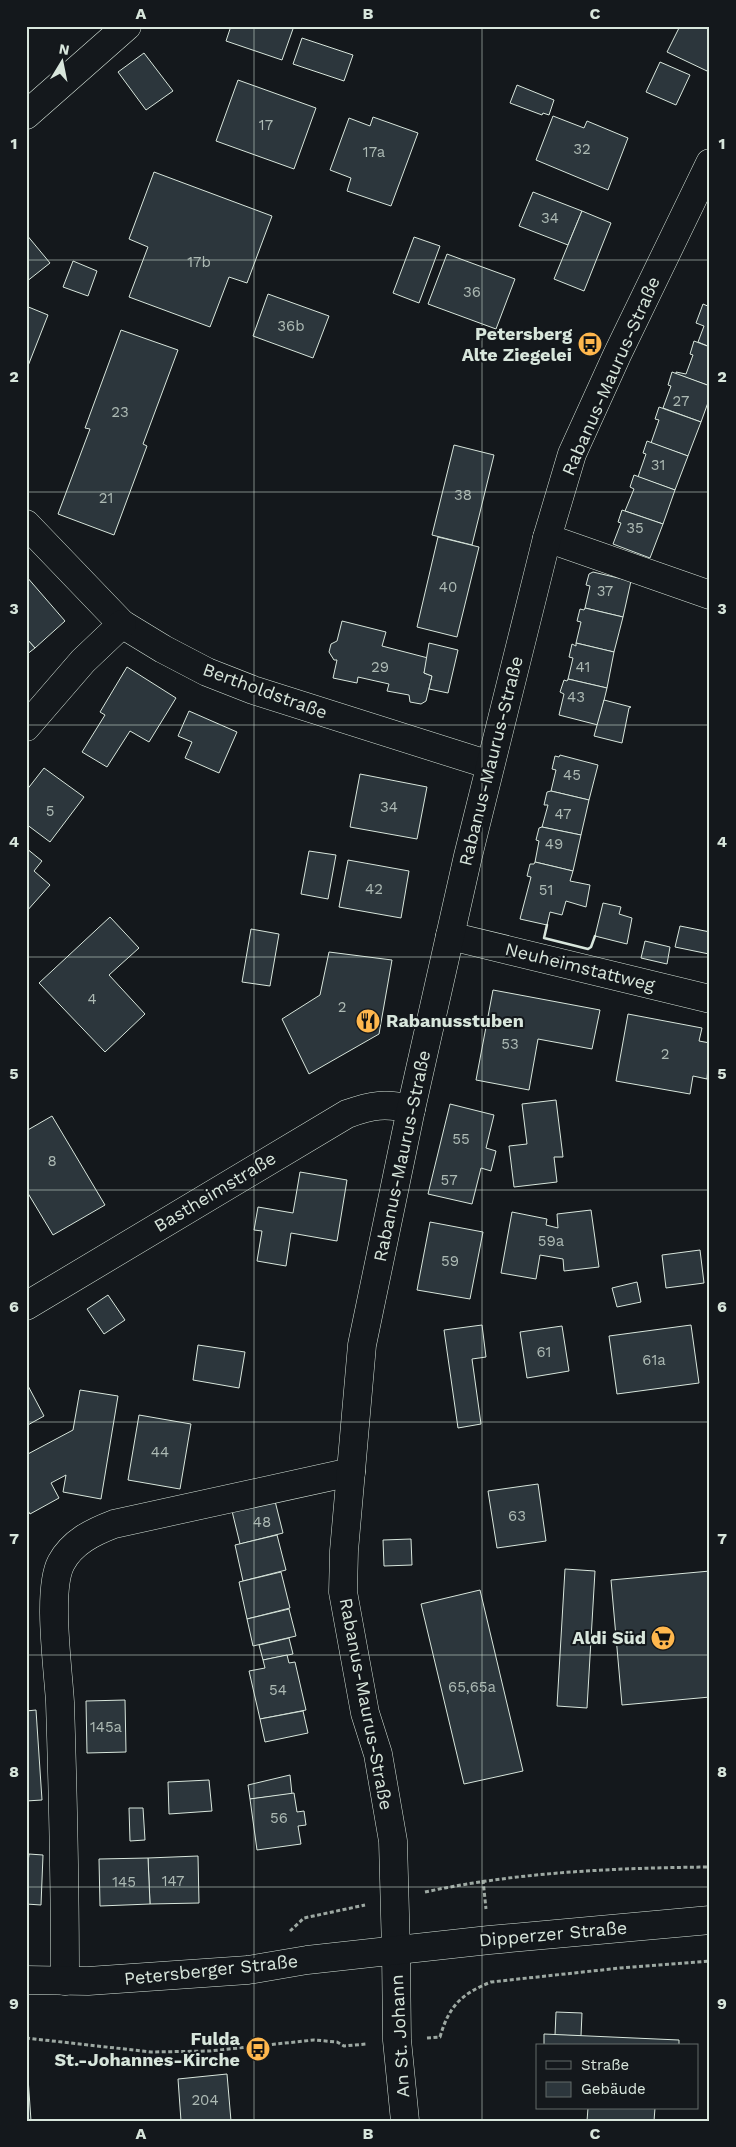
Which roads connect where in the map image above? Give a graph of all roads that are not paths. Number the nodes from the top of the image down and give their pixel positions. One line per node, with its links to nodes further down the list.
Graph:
1 (127, 26): 2 (main road)
2 (26, 115)
3 (710, 163): 5 (main road, Rabanus-Maurus-Straße)
4 (26, 524): 7 (main road, Bertholdstraße)
5 (547, 538): 6 (main road); 9 (main road, Rabanus-Maurus-Straße)
6 (710, 595)
7 (122, 624): 8 (main road); 9 (main road, Bertholdstraße)
8 (26, 727)
9 (490, 765): 10 (main road, Rabanus-Maurus-Straße)
10 (450, 936): 11 (main road, Neuheimstattweg); 12 (main road, Rabanus-Maurus-Straße)
11 (710, 999)
12 (411, 1109): 13 (main road, Bastheimstraße); 14 (main road, Rabanus-Maurus-Straße)
13 (26, 1306)
14 (351, 1472): 16 (main road, Rabanus-Maurus-Straße); 18 (main road)
15 (710, 1920): 16 (main road, Dipperzer Straße)
16 (396, 1951): 18 (main road, Petersberger Straße); 19 (main road, An St. Johann)
17 (26, 1980): 18 (main road, Petersberger Straße)
18 (66, 1982)
19 (405, 2121)

